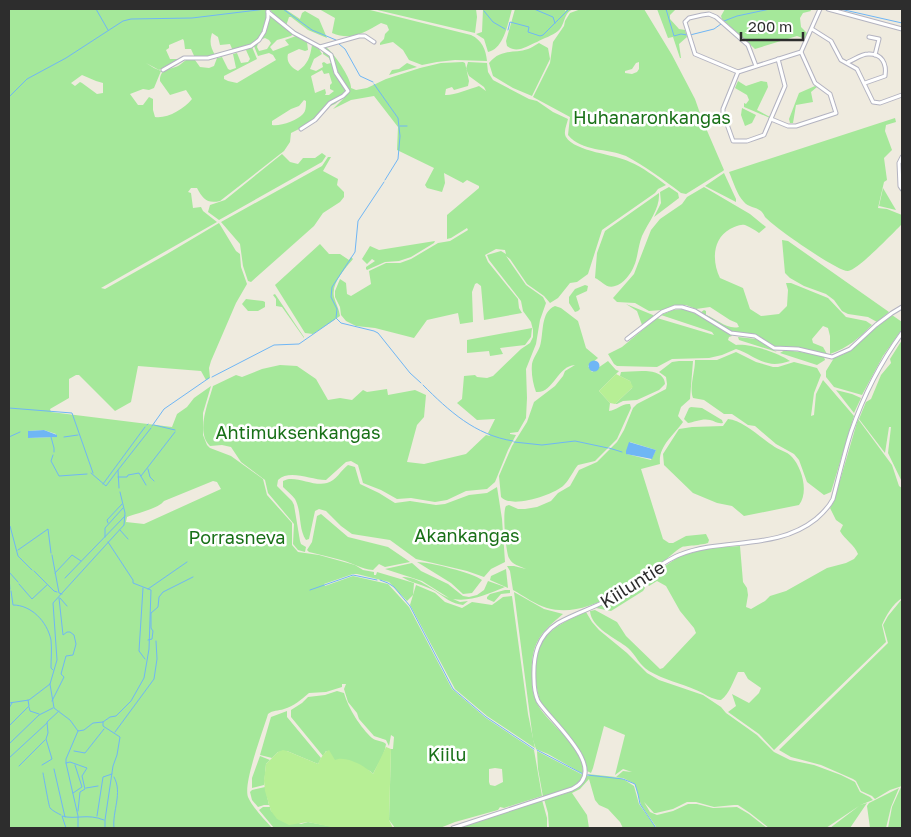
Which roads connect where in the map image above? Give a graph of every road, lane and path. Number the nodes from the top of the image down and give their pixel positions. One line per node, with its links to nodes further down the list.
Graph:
1 (820, 9): 4 (street)
2 (828, 9): 5 (street)
3 (268, 10): 8 (street); 14 (street)
4 (812, 28): 9 (street); 12 (street)
5 (902, 29)
6 (869, 37): 10 (street)
7 (374, 42): 8 (street)
8 (320, 47): 19 (street)
9 (802, 52): 11 (street); 18 (street)
10 (875, 55): 12 (street); 16 (street)
11 (778, 60): 13 (street); 18 (street)
12 (847, 62): 16 (street)
13 (756, 66): 15 (street); 15 (street)
14 (163, 70)
15 (738, 72): 18 (street)
16 (865, 83): 17 (street)
17 (902, 95)
18 (771, 119)
19 (301, 129)
20 (902, 157): 21 (street)
21 (902, 189)
22 (902, 307): 24 (street)
23 (902, 333): 25 (street, Kiiluntie)
24 (627, 339)
25 (452, 828)

